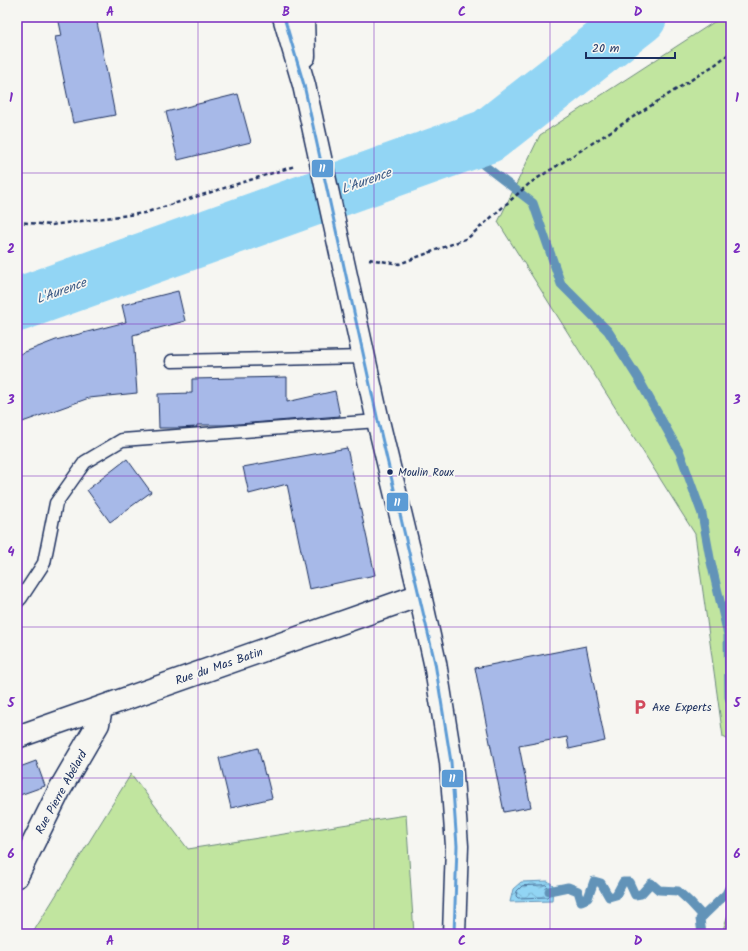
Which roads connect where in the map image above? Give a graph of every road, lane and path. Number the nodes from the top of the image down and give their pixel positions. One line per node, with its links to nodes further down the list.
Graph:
1 (284, 17): 4 (main road)
2 (303, 17): 4 (main road)
3 (731, 52): 7 (path)
4 (304, 85): 5 (main road)
5 (321, 163): 6 (path); 7 (main road)
6 (17, 222)
7 (341, 254): 8 (main road)
8 (365, 357): 9 (lane); 10 (main road)
9 (172, 361)
10 (378, 421): 11 (main road); 12 (lane)
11 (420, 595): 13 (main road, Rue du Mas Batin); 16 (main road)
12 (17, 602)
13 (101, 708): 14 (main road, Rue du Mas Batin); 15 (main road, Rue Pierre Abélard)
14 (17, 737)
15 (17, 876)
16 (454, 934)

